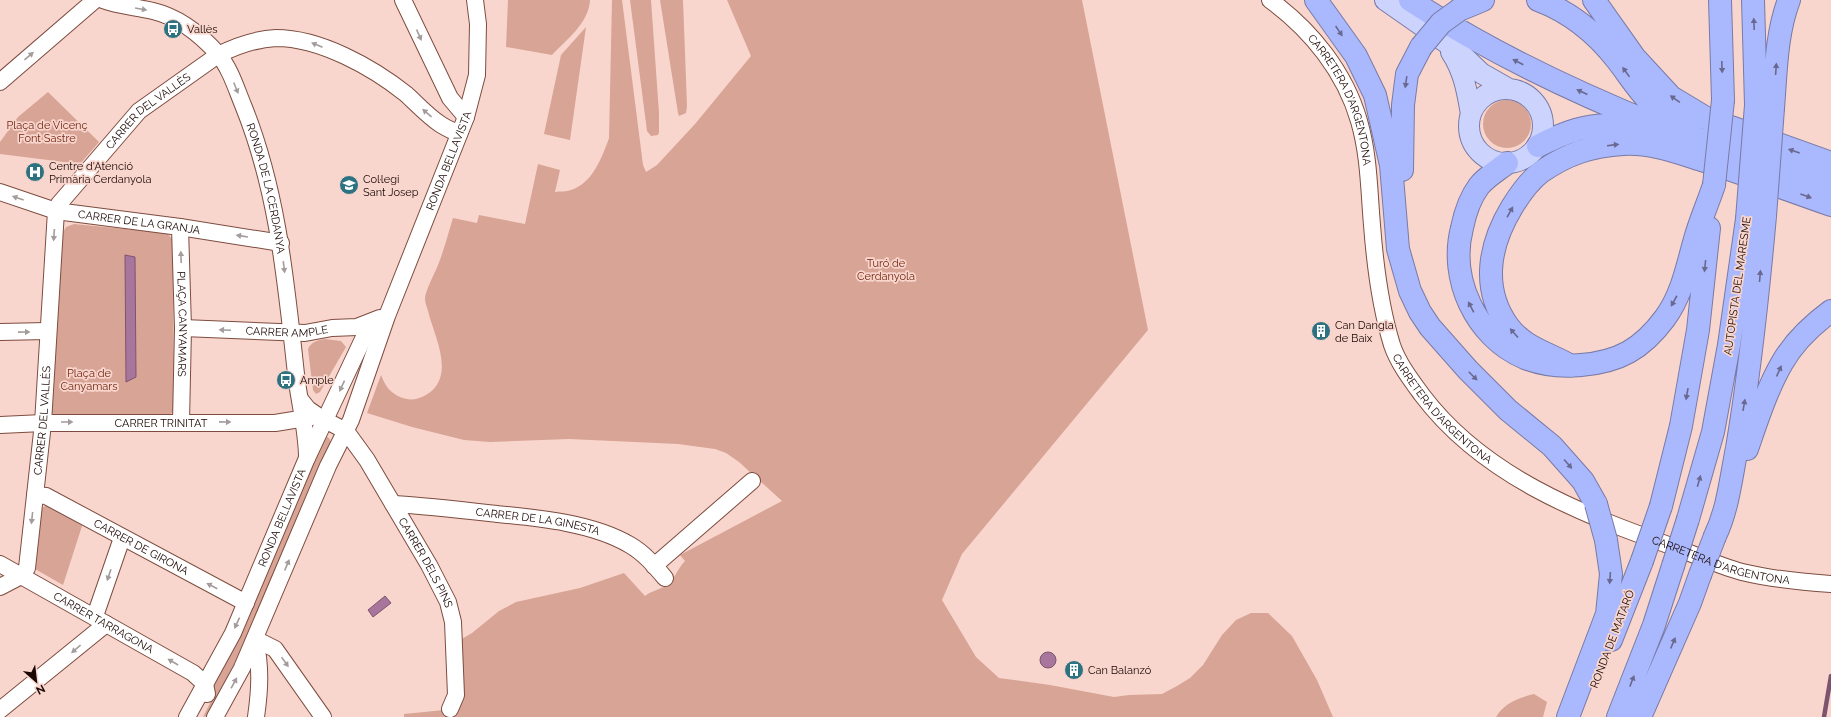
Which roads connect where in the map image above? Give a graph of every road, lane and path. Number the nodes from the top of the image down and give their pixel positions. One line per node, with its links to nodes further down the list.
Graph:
1 (95, 0): 17 (street, one-way to 1)
2 (103, 0): 16 (street, RONDA DE LA CERDANYA, one-way to 16)
3 (403, 0): 21 (street, one-way to 21)
4 (475, 0): 21 (street, RONDA BELLAVISTA)
5 (1270, 0): 64 (street, CARRETERA D'ARGENTONA)
6 (1316, 0): 43 (highway, one-way to 43)
7 (1384, 0): 15 (main road)
8 (1410, 0): 24 (highway, one-way to 8)
9 (1483, 0): 15 (highway, bridge)
10 (1538, 0): 24 (highway, one-way to 10)
11 (1594, 0): 26 (highway, one-way to 11)
12 (1720, 0): 29 (highway, one-way to 29, bridge)
13 (1753, 0): 19 (highway, AUTOPISTA DEL MARESME, one-way to 13)
14 (1789, 0): 19 (highway, one-way to 14)
15 (1428, 41): 18 (main road); 20 (main road); 43 (highway, one-way to 43)
16 (218, 54): 22 (street, CARRER DEL VALLÈS, one-way to 16); 32 (street, CARRER DEL VALLÈS); 35 (street, RONDA DE LA CERDANYA, one-way to 35)
17 (0, 82)
18 (1509, 88): 20 (main road); 23 (main road)
19 (1764, 106): 33 (highway, AUTOPISTA DEL MARESME, bridge)
20 (1471, 114): 25 (main road)
21 (466, 117): 22 (street, RONDA BELLAVISTA)
22 (459, 134): 37 (street, RONDA BELLAVISTA)
23 (1538, 146): 25 (main road); 27 (highway)
24 (1736, 150): 28 (highway)
25 (1507, 163): 45 (highway, one-way to 25)
26 (1831, 163)
27 (1743, 174): 31 (highway, one-way to 31); 45 (highway, one-way to 27)
28 (1831, 184)
29 (1714, 185): 45 (highway, one-way to 45); 80 (highway, RONDA DE MATARÓ, one-way to 80, bridge)
30 (0, 192): 32 (street, CARRER DE LA GRANJA, one-way to 30)
31 (1831, 206)
32 (56, 211): 34 (street, CARRER DE LA GRANJA); 40 (street, CARRER DEL VALLÈS, one-way to 40)
33 (1756, 217): 57 (highway, one-way to 33); 81 (highway, AUTOPISTA DEL MARESME, one-way to 33, bridge)
34 (180, 227): 35 (street, CARRER DE LA GRANJA, one-way to 34); 38 (street, PLAÇA CANYAMARS, one-way to 34)
35 (281, 242): 42 (street, RONDA DE LA CERDANYA, one-way to 42)
36 (1831, 311): 57 (highway, one-way to 36)
37 (387, 316): 39 (street, CARRER AMPLE); 44 (street, RONDA BELLAVISTA); 46 (street, RONDA BELLAVISTA)
38 (183, 328): 42 (street, CARRER AMPLE, one-way to 38); 50 (street, PLAÇA CANYAMARS)
39 (332, 328): 42 (street, CARRER AMPLE); 44 (street)
40 (48, 331): 41 (street, one-way to 40); 51 (street, CARRER DEL VALLÈS)
41 (0, 332)
42 (292, 333): 47 (street, RONDA DE LA CERDANYA)
43 (1447, 347): 79 (highway, one-way to 79, bridge)
44 (358, 351): 46 (street, RONDA BELLAVISTA); 48 (street, RONDA BELLAVISTA, one-way to 48)
45 (1571, 366)
46 (361, 392): 53 (street, RONDA BELLAVISTA)
47 (300, 399): 48 (street); 49 (street, RONDA DE LA CERDANYA)
48 (323, 419): 49 (street, CARRER TRINITAT); 53 (street); 54 (street, RONDA BELLAVISTA)
49 (303, 420): 50 (street, CARRER TRINITAT, one-way to 49); 54 (street, RONDA DE LA CERDANYA)
50 (181, 422): 51 (street, CARRER TRINITAT, one-way to 50)
51 (43, 423): 52 (street, CARRER TRINITAT); 56 (street, CARRER DEL VALLÈS)
52 (0, 425)
53 (346, 431): 58 (street, CARRER DELS PINS); 68 (street, RONDA BELLAVISTA, one-way to 53)
54 (307, 458): 66 (street, RONDA BELLAVISTA)
55 (752, 480): 61 (street)
56 (35, 495): 59 (street, CARRER DE GIRONA); 62 (street, CARRER DEL VALLÈS, one-way to 62)
57 (1728, 498): 82 (highway, one-way to 57, bridge)
58 (393, 504): 61 (street, CARRER DE LA GINESTA); 71 (street, CARRER DELS PINS)
59 (122, 538): 66 (street, CARRER DE GIRONA, one-way to 59); 67 (street, one-way to 67)
60 (0, 564): 62 (street, CARRER TARRAGONA)
61 (654, 566): 63 (street, CARRER DE LA GINESTA)
62 (21, 576): 65 (street); 67 (street, CARRER TARRAGONA)
63 (665, 578)
64 (1831, 584)
65 (0, 587)
66 (246, 603): 69 (street, RONDA BELLAVISTA, one-way to 69)
67 (100, 620): 69 (street, CARRER TARRAGONA, one-way to 67); 72 (street, one-way to 72)
68 (255, 640): 76 (street, RONDA BELLAVISTA, one-way to 68); 77 (street); 78 (street, one-way to 78)
69 (205, 684): 70 (street, RONDA BELLAVISTA); 75 (street, RONDA BELLAVISTA)
70 (197, 700): 73 (street); 74 (street, RONDA BELLAVISTA)
71 (450, 709)
72 (0, 710)
73 (179, 717)
74 (187, 717)
75 (199, 717)
76 (215, 717)
77 (256, 717)
78 (323, 717)
79 (1568, 717)
80 (1581, 717)
81 (1618, 717)
82 (1640, 717)

